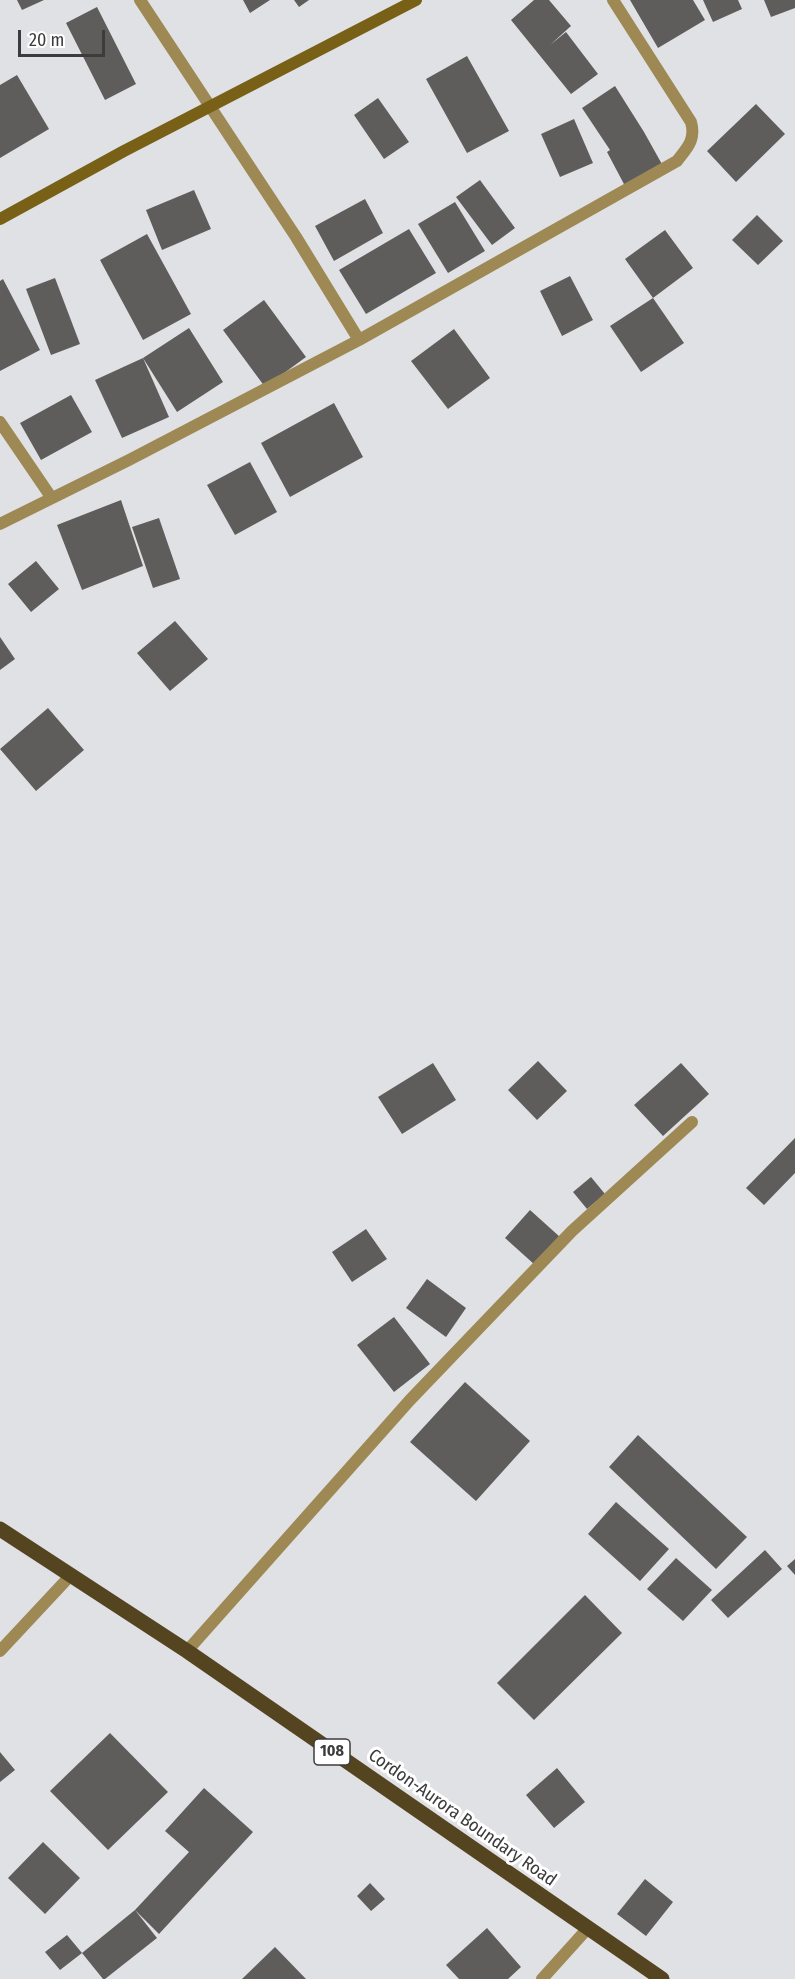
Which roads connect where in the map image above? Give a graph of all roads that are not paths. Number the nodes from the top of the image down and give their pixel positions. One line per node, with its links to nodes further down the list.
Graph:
1 (140, 0): 4 (street)
2 (416, 0): 4 (main road)
3 (613, 0): 6 (street)
4 (210, 107): 5 (main road); 6 (street)
5 (0, 219)
6 (359, 339): 8 (street)
7 (0, 422): 8 (street)
8 (51, 497): 9 (street)
9 (0, 524)
10 (692, 1122): 14 (street)
11 (0, 1530): 12 (main road, Cordon-Aurora Boundary Road / 108)
12 (70, 1576): 13 (street); 14 (main road, Cordon-Aurora Boundary Road / 108)
13 (0, 1651)
14 (187, 1652): 15 (main road, Cordon-Aurora Boundary Road / 108)
15 (588, 1928): 16 (street); 17 (main road, Cordon-Aurora Boundary Road / 108)
16 (542, 1979)
17 (662, 1979)

